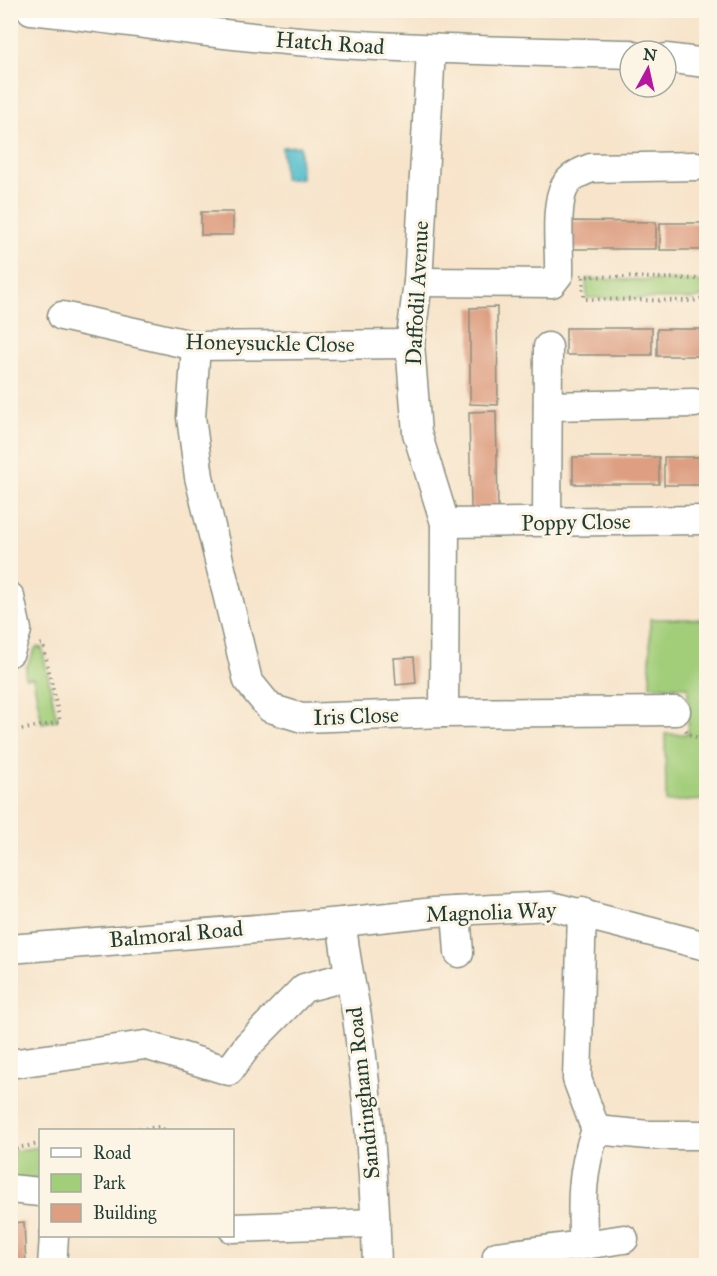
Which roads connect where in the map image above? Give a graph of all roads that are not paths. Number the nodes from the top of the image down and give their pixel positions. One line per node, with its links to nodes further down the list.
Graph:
1 (31, 10): 2 (street, Hatch Road)
2 (432, 50): 3 (street, Hatch Road); 7 (street, Daffodil Avenue)
3 (618, 54)
4 (678, 60): 5 (street)
5 (706, 63)
6 (696, 166): 7 (street)
7 (418, 282): 9 (street, Daffodil Avenue)
8 (62, 316): 10 (street, Honeysuckle Close)
9 (410, 344): 10 (street, Honeysuckle Close); 16 (street, Daffodil Avenue)
10 (196, 346): 20 (street, Iris Close)
11 (548, 347): 13 (street)
12 (694, 403): 13 (street)
13 (548, 406): 15 (street)
14 (706, 520): 15 (street, Poppy Close)
15 (547, 522): 16 (street, Poppy Close)
16 (446, 523): 20 (street, Daffodil Avenue)
17 (10, 597): 18 (street)
18 (12, 650)
19 (676, 711): 20 (street, Iris Close)
20 (444, 712)
21 (456, 911): 22 (street, Magnolia Way); 23 (street, Magnolia Way); 26 (street)
22 (582, 912): 24 (street, Magnolia Way); 29 (street)
23 (342, 922): 25 (street, Balmoral Road); 27 (street, Sandringham Road)
24 (706, 946)
25 (10, 949)
26 (459, 953)
27 (349, 976): 28 (street); 33 (street, Sandringham Road)
28 (10, 1064)
29 (596, 1130): 30 (street); 37 (street)
30 (706, 1135)
31 (10, 1189): 32 (street)
32 (39, 1192)
33 (376, 1223): 34 (street); 40 (street, Sandringham Road)
34 (234, 1228)
35 (54, 1237): 39 (street)
36 (624, 1239): 37 (street)
37 (584, 1245): 38 (street)
38 (497, 1256)
39 (52, 1266)
40 (377, 1266)

